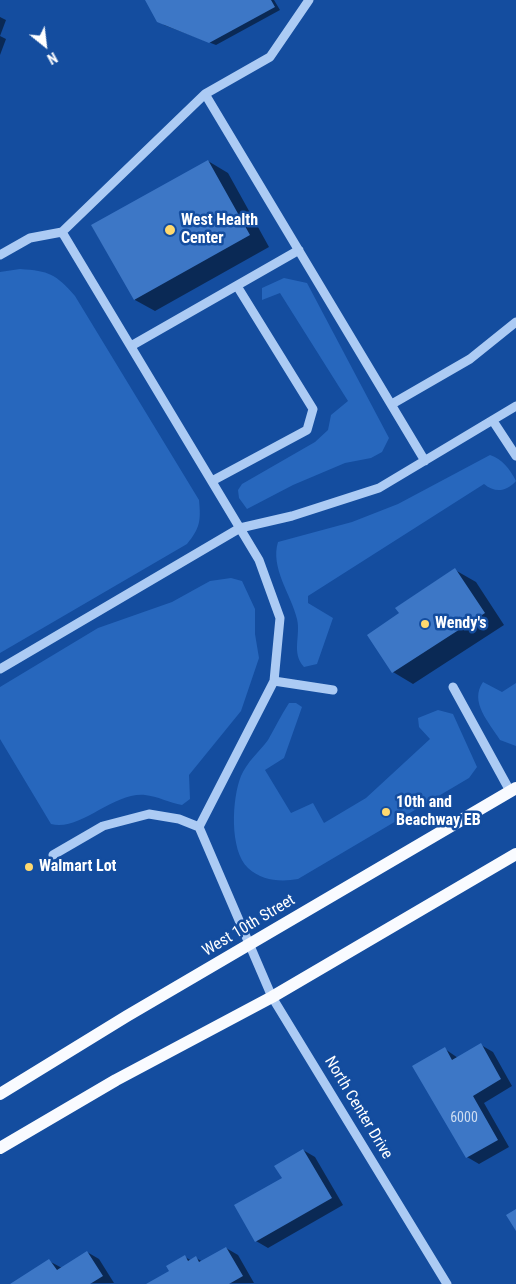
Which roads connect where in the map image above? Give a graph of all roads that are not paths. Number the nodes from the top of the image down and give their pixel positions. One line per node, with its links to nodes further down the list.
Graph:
1 (309, 0): 2 (street)
2 (205, 94): 3 (street); 4 (street)
3 (62, 232): 5 (street); 8 (street)
4 (299, 250): 6 (street); 9 (street)
5 (0, 255)
6 (237, 286): 8 (street); 14 (street)
7 (516, 322): 9 (street)
8 (131, 346): 14 (street)
9 (392, 404): 13 (street)
10 (516, 406): 11 (street)
11 (493, 422): 12 (street); 13 (street)
12 (516, 456)
13 (425, 461): 15 (street)
14 (212, 481): 15 (street)
15 (240, 528): 16 (street); 17 (street)
16 (0, 669)
17 (274, 682): 19 (street); 21 (street)
18 (453, 687): 20 (street)
19 (333, 690)
20 (513, 790): 24 (main road, West 10th Street)
21 (199, 827): 23 (street); 24 (street, North Center Drive)
22 (516, 854): 25 (main road)
23 (54, 855)
24 (251, 944): 25 (street, North Center Drive); 26 (main road, West 10th Street)
25 (272, 997): 27 (main road); 28 (street, North Center Drive)
26 (0, 1094)
27 (0, 1148)
28 (447, 1284)

